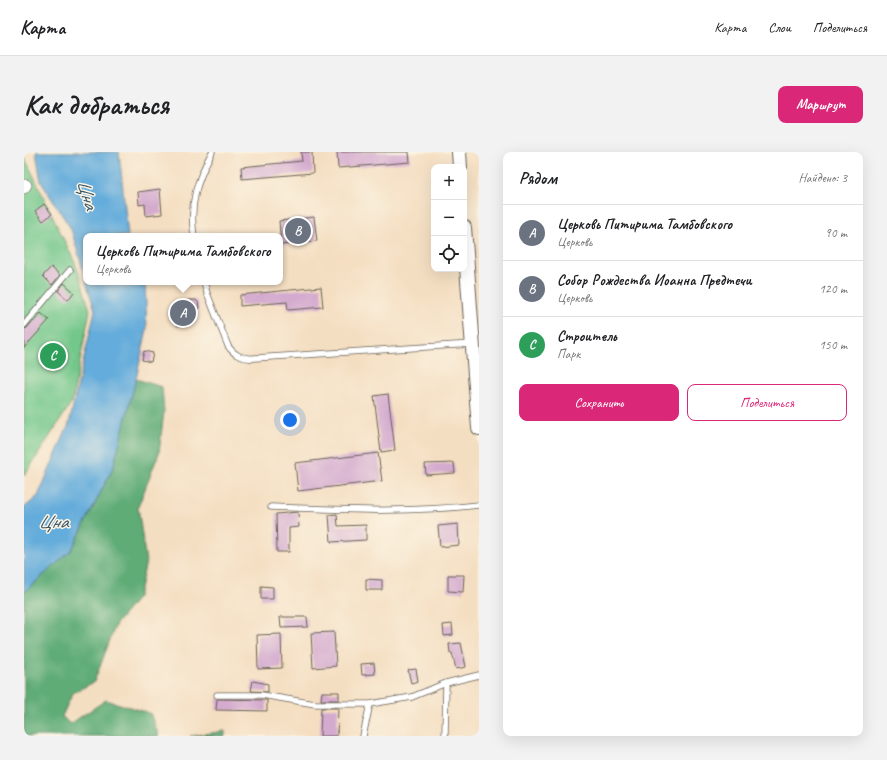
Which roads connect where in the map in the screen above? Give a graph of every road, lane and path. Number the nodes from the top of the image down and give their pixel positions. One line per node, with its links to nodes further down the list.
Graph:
1 (212, 152): 4 (lane)
2 (459, 152): 3 (street)
3 (460, 164)
4 (194, 233)
5 (465, 236): 9 (street)
6 (70, 270): 8 (lane)
7 (205, 285): 9 (lane)
8 (24, 325)
9 (475, 348): 10 (street)
10 (479, 428)
11 (479, 505): 12 (lane)
12 (271, 507)
13 (479, 675): 14 (lane)
14 (446, 683): 16 (lane); 18 (lane)
15 (217, 695): 16 (lane)
16 (370, 704): 17 (lane)
17 (363, 736)
18 (444, 736)

